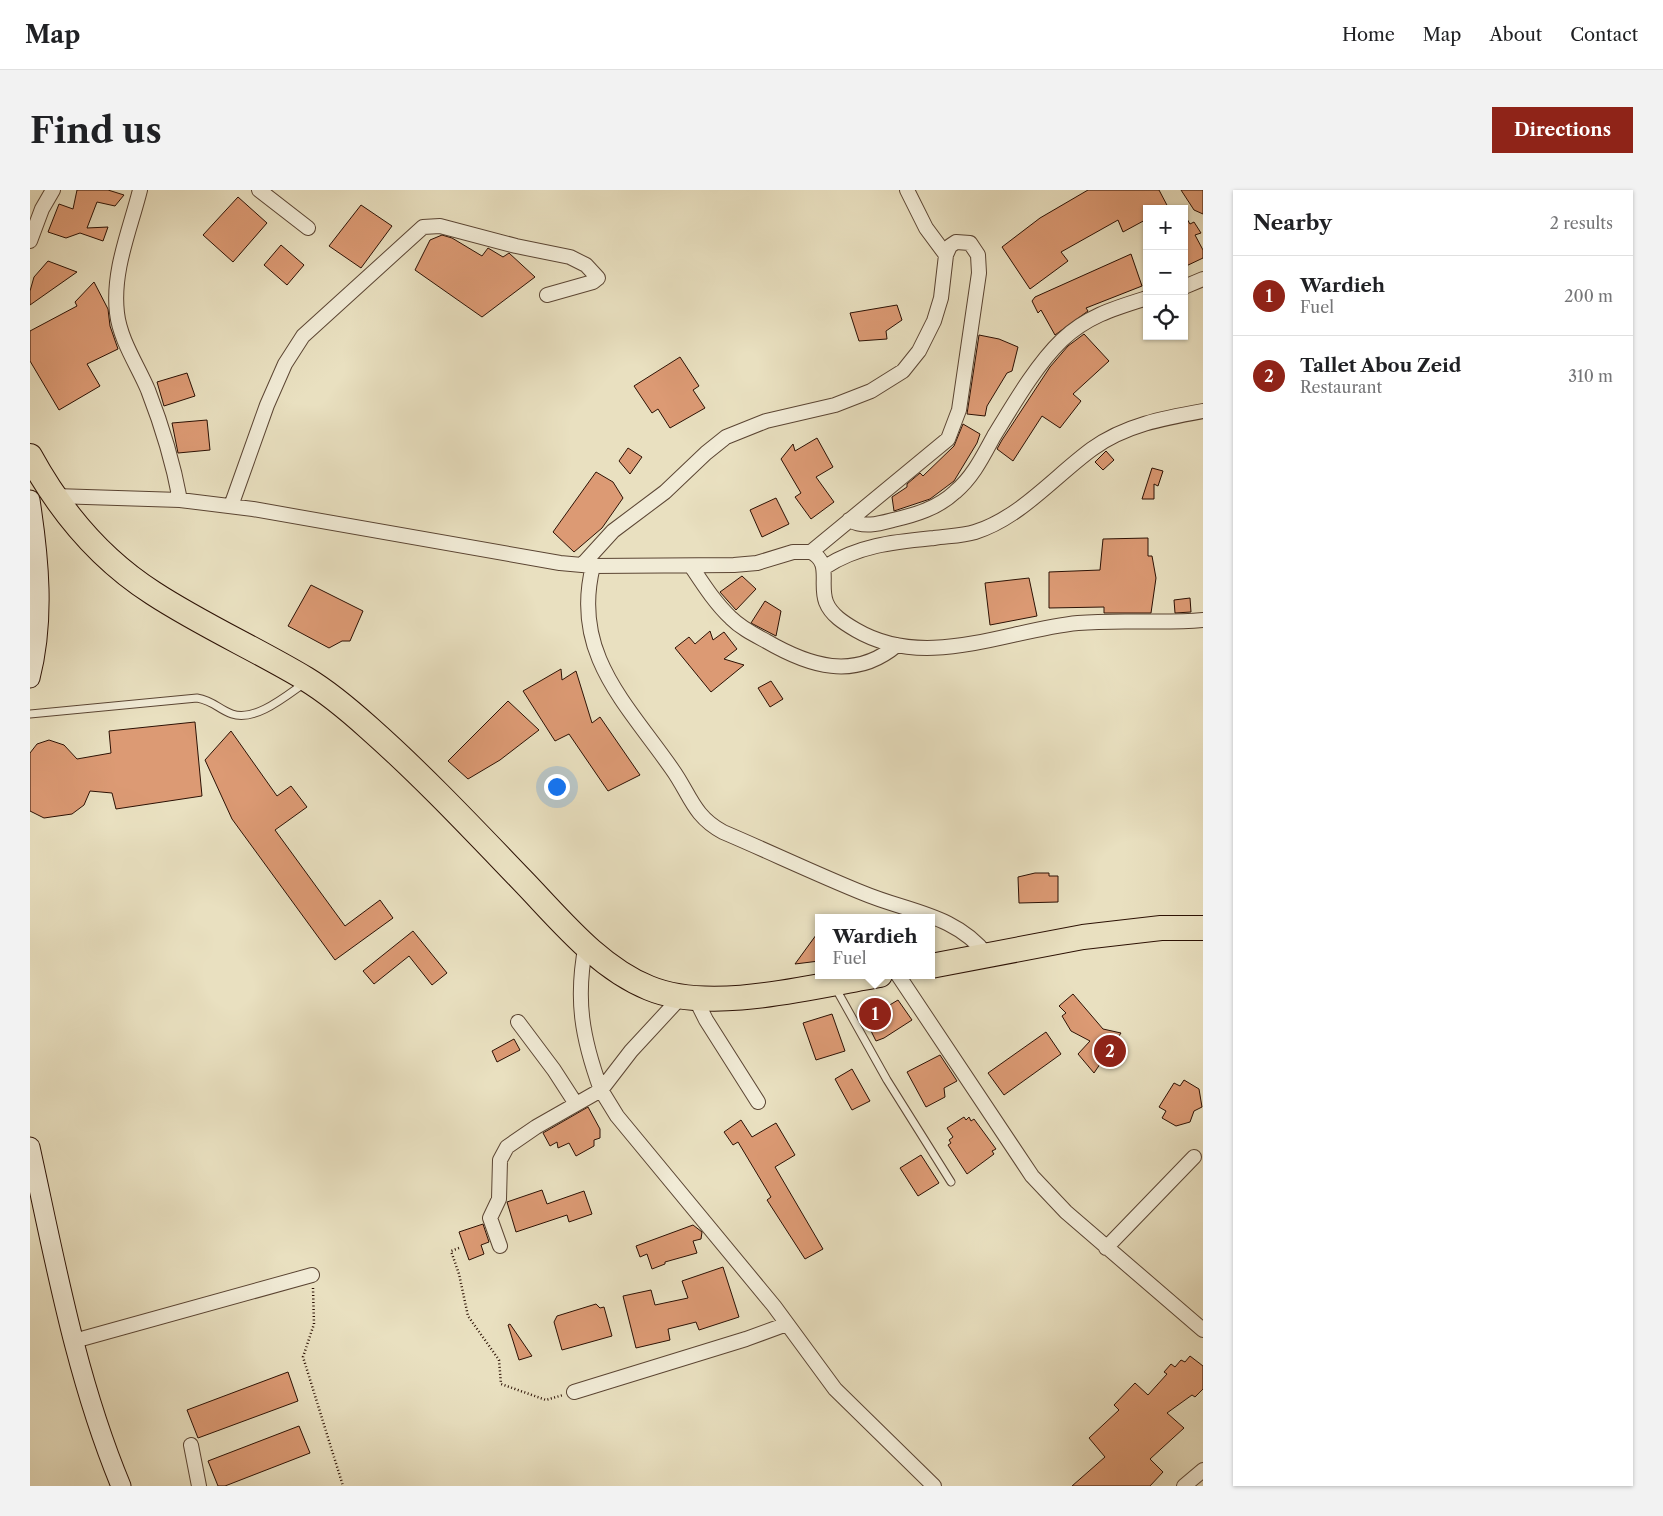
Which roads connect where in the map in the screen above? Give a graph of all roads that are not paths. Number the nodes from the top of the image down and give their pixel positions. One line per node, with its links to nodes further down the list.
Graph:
1 (53, 190): 6 (street)
2 (140, 190): 16 (street)
3 (259, 190): 5 (street)
4 (908, 190): 7 (street)
5 (308, 228)
6 (30, 242)
7 (946, 255): 18 (street); 20 (street)
8 (1203, 279): 9 (street)
9 (1188, 285)
10 (547, 295): 17 (street)
11 (1143, 299): 18 (street)
12 (1203, 412): 22 (street)
13 (30, 456): 14 (highway)
14 (55, 496): 16 (street); 26 (highway)
15 (30, 500): 25 (street)
16 (180, 500): 17 (street)
17 (231, 506): 20 (street)
18 (849, 520): 19 (street)
19 (811, 552): 21 (street); 22 (street)
20 (588, 565): 21 (street); 28 (street)
21 (691, 566): 24 (street)
22 (825, 567): 24 (street)
23 (1203, 620): 24 (street)
24 (897, 645)
25 (30, 678)
26 (308, 680): 27 (lane); 31 (highway)
27 (30, 714)
28 (926, 914)
29 (935, 917): 32 (street)
30 (1203, 928): 32 (highway)
31 (586, 944): 37 (highway); 39 (street)
32 (987, 955): 33 (highway)
33 (935, 965)
34 (856, 979): 36 (highway)
35 (901, 979): 46 (street)
36 (833, 983): 37 (highway); 44 (lane)
37 (688, 998): 39 (street); 40 (street)
38 (518, 1022): 41 (street)
39 (601, 1090): 41 (street); 48 (street)
40 (758, 1102)
41 (576, 1104): 45 (street)
42 (30, 1147): 50 (street)
43 (1194, 1157): 46 (street)
44 (951, 1182)
45 (500, 1246)
46 (1106, 1248): 49 (street)
47 (312, 1275): 50 (street)
48 (787, 1324): 51 (street); 56 (street)
49 (1203, 1330)
50 (74, 1341): 54 (street)
51 (574, 1392)
52 (191, 1445): 55 (street)
53 (1203, 1470): 57 (street)
54 (121, 1486)
55 (199, 1486)
56 (934, 1486)
57 (1184, 1486)

